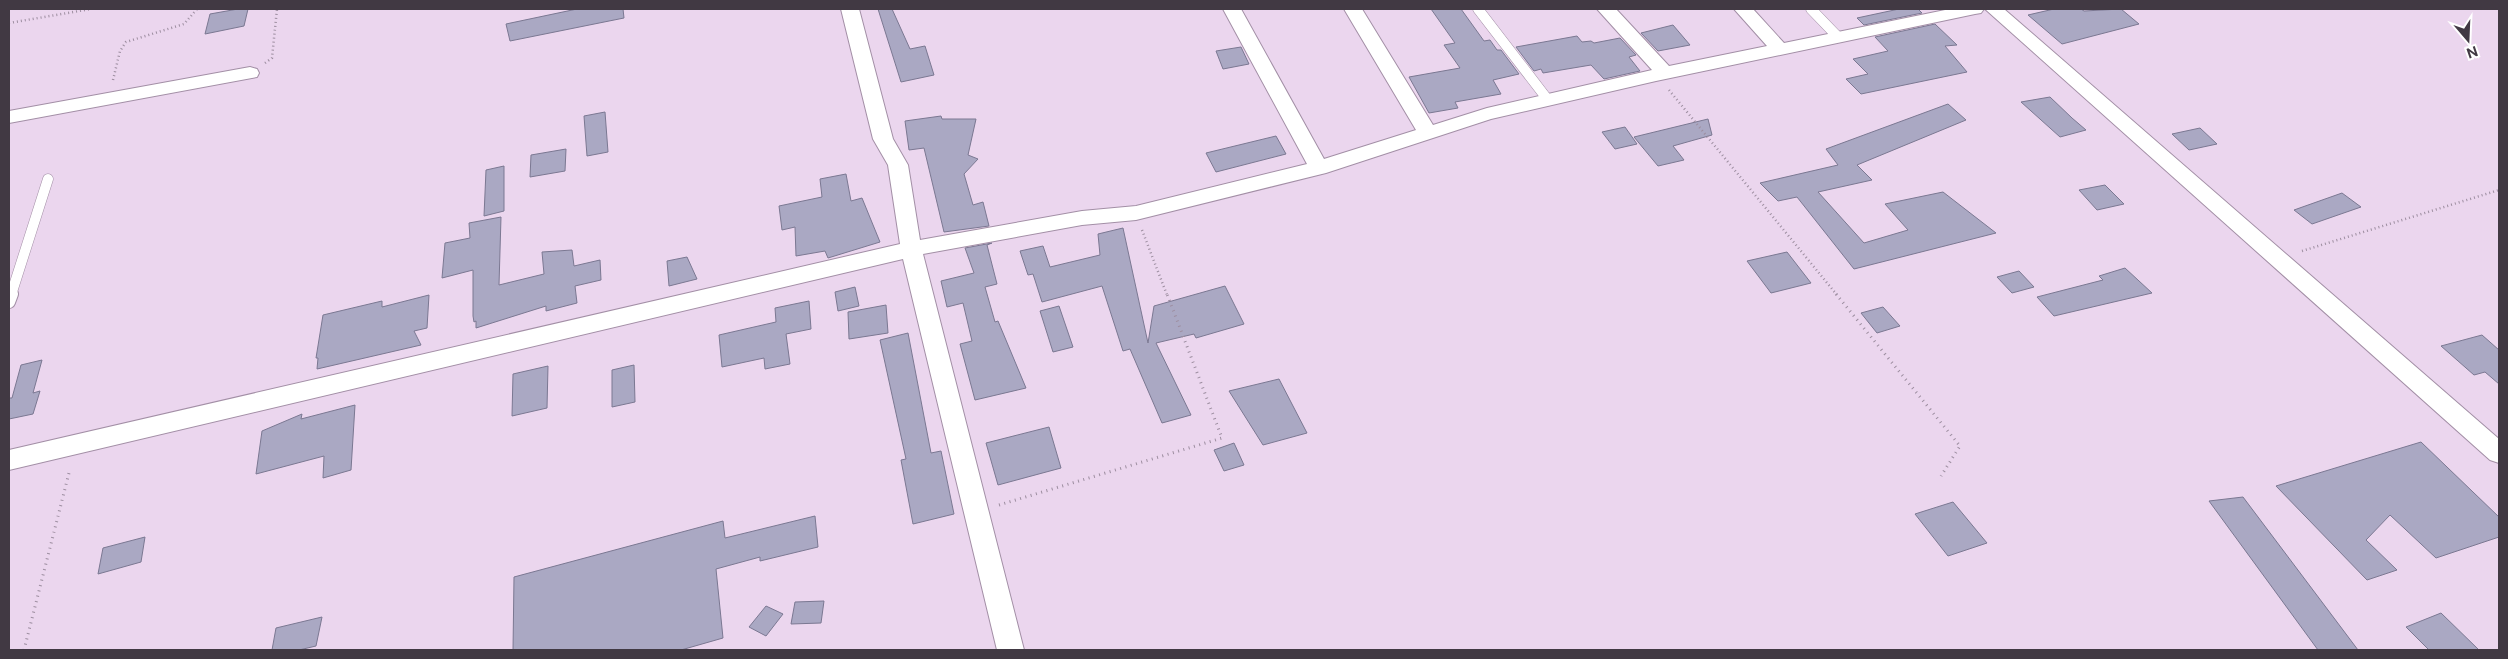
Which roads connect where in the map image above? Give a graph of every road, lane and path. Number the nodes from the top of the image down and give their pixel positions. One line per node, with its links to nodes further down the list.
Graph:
1 (91, 9): 13 (path)
2 (198, 9): 18 (path)
3 (278, 9): 16 (path)
4 (850, 9): 26 (street)
5 (1232, 9): 22 (street)
6 (1353, 9): 21 (street)
7 (1478, 9): 19 (lane)
8 (1606, 9): 17 (street)
9 (1743, 9): 15 (street)
10 (1811, 9): 14 (lane)
11 (1975, 9): 14 (street)
12 (1994, 9): 27 (street)
13 (9, 23)
14 (1838, 37): 15 (street)
15 (1779, 49): 17 (street)
16 (250, 73): 18 (street)
17 (1660, 74): 19 (street); 32 (path)
18 (107, 100): 20 (street)
19 (1548, 100): 21 (street)
20 (9, 116)
21 (1428, 133): 22 (street)
22 (1319, 168): 25 (street)
23 (48, 179): 28 (lane)
24 (2499, 190): 27 (path)
25 (1136, 214): 26 (street); 33 (path)
26 (911, 249): 29 (street); 33 (street)
27 (2278, 259): 30 (street)
28 (9, 302)
29 (76, 444): 31 (street); 34 (path)
30 (2499, 453)
31 (9, 460)
32 (1941, 476)
33 (976, 511): 35 (street)
34 (24, 650)
35 (1011, 650)

